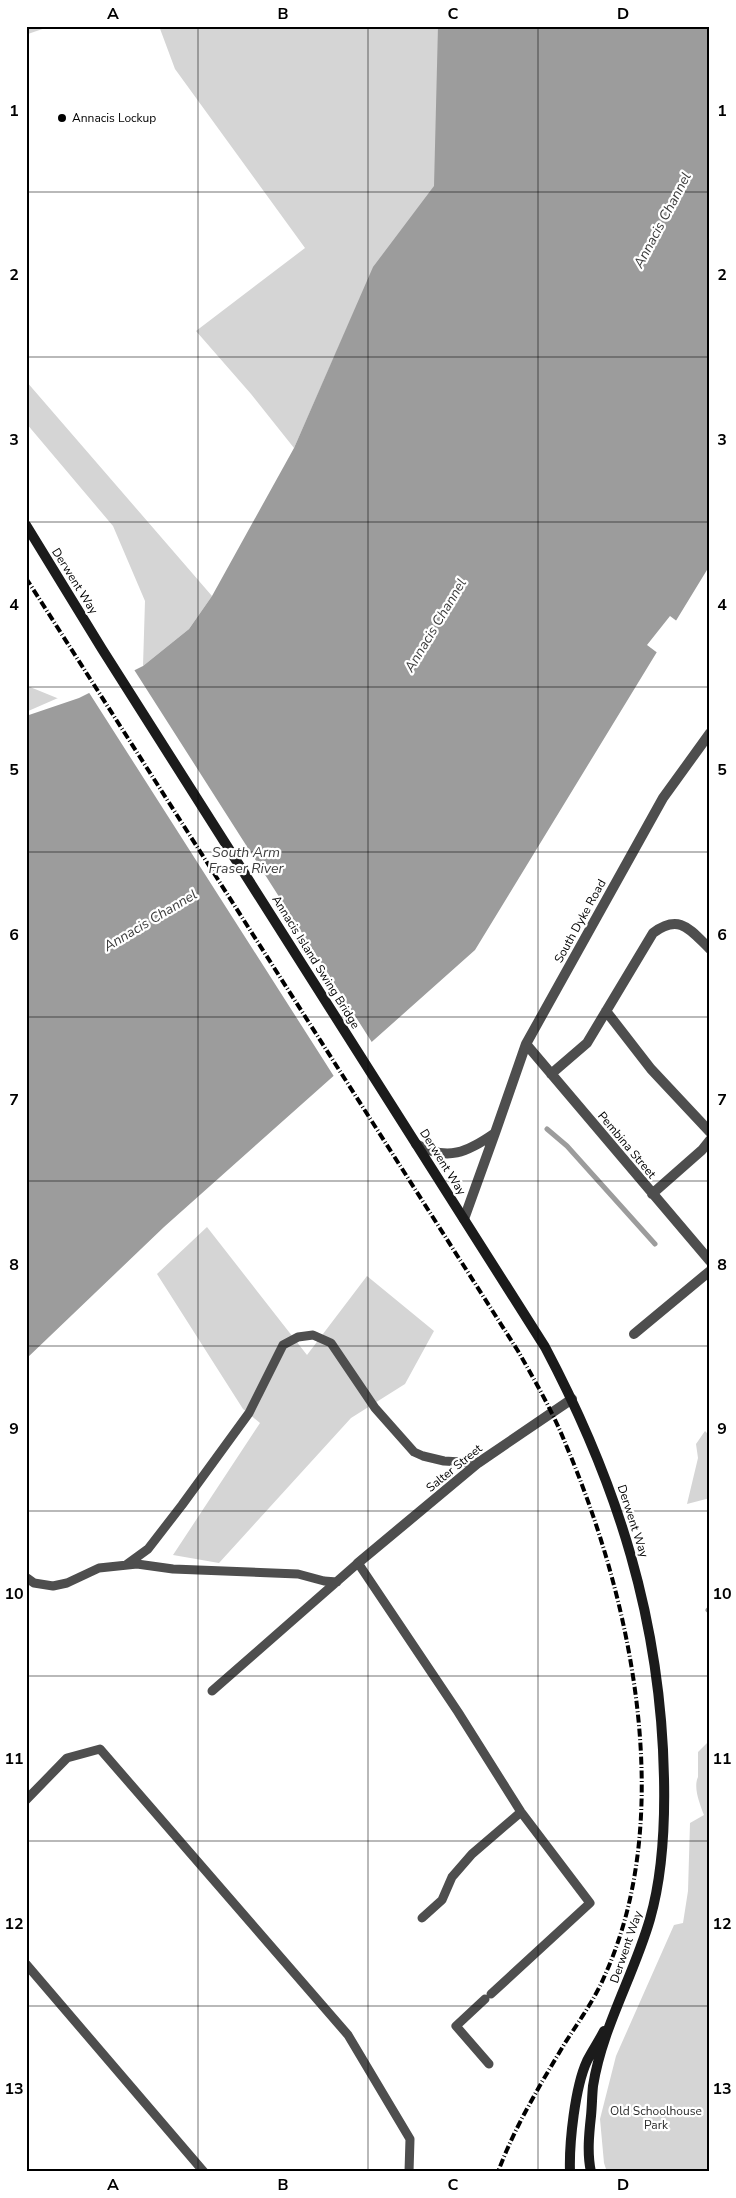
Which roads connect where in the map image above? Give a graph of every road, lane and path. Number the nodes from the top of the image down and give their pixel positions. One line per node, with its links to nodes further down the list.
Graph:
1 (26, 526): 2 (main road, Derwent Way)
2 (102, 649): 8 (main road, Annacis Island Swing Bridge)
3 (710, 733): 6 (street, South Dyke Road)
4 (710, 949): 5 (street)
5 (606, 1011): 7 (street); 9 (street)
6 (526, 1044): 7 (street, Pembina Street); 10 (street, South Dyke Road)
7 (551, 1074): 13 (street, Pembina Street)
8 (379, 1086): 12 (main road, Derwent Way)
9 (710, 1132)
10 (495, 1133): 12 (street); 14 (street, South Dyke Road)
11 (710, 1140): 13 (street)
12 (416, 1144): 14 (main road, Derwent Way)
13 (652, 1194): 15 (street, Pembina Street)
14 (464, 1219): 18 (main road, Derwent Way)
15 (710, 1261)
16 (710, 1271): 17 (street)
17 (634, 1334)
18 (572, 1400): 19 (street, Salter Street); 29 (main road, Derwent Way)
19 (478, 1463): 20 (street, Salter Street); 21 (lane)
20 (358, 1563): 23 (lane); 26 (lane)
21 (126, 1565): 22 (lane); 23 (lane)
22 (27, 1578)
23 (338, 1582): 24 (lane)
24 (212, 1691)
25 (26, 1800): 32 (lane)
26 (521, 1812): 27 (lane); 30 (lane)
27 (422, 1918)
28 (26, 1964): 31 (lane)
29 (614, 2015): 33 (main road, Derwent Way); 34 (main road, Derwent Way)
30 (489, 2064)
31 (204, 2172)
32 (409, 2172)
33 (570, 2172)
34 (591, 2172)

